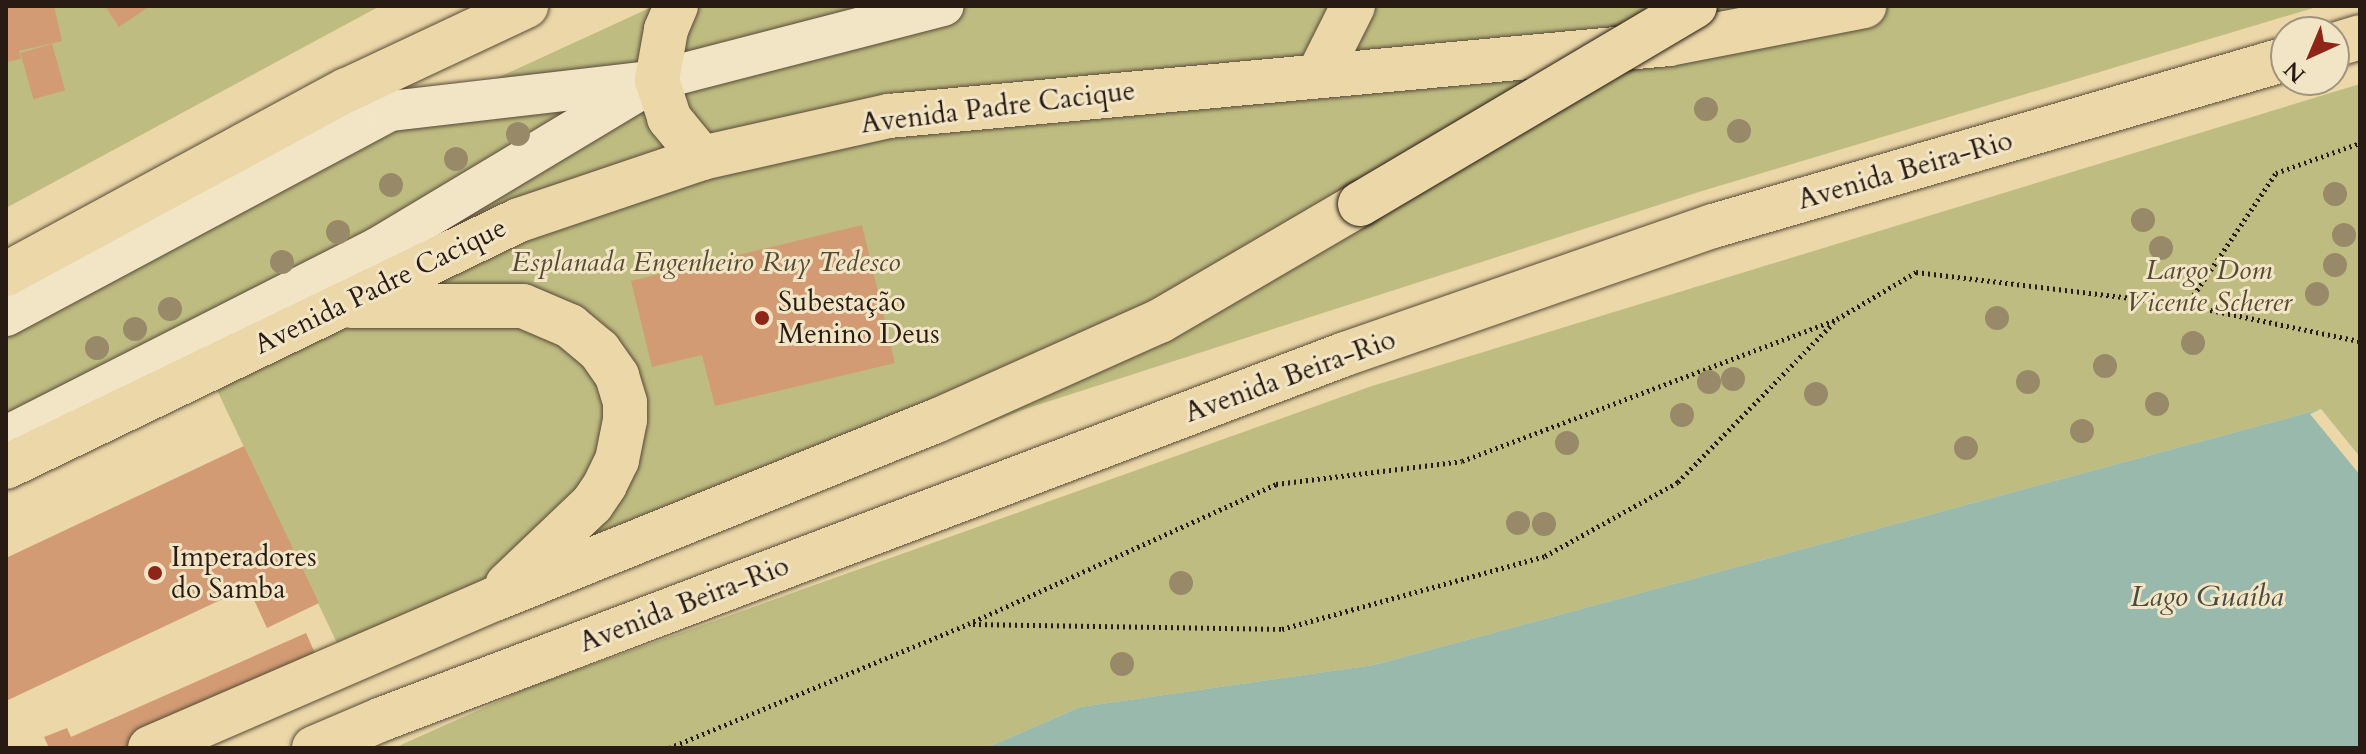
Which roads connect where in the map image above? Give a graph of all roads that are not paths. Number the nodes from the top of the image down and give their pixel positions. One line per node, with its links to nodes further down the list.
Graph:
1 (526, 6): 10 (main road)
2 (676, 6): 9 (main road)
3 (944, 6): 9 (lane)
4 (1353, 6): 8 (main road)
5 (1695, 6): 17 (main road, bridge)
6 (1864, 6): 8 (main road, Avenida Padre Cacique)
7 (2270, 64): 19 (main road, Avenida Beira-Rio)
8 (1319, 74): 11 (main road, Avenida Padre Cacique)
9 (657, 80): 10 (lane); 11 (main road); 13 (lane); 14 (lane); 15 (lane)
10 (347, 90): 12 (main road)
11 (702, 158): 13 (main road, Avenida Padre Cacique)
12 (6, 274)
13 (337, 306): 16 (main road, Avenida Padre Cacique); 17 (main road)
14 (6, 316)
15 (6, 436)
16 (6, 467)
17 (495, 599): 18 (main road)
18 (150, 748)
19 (314, 748)

